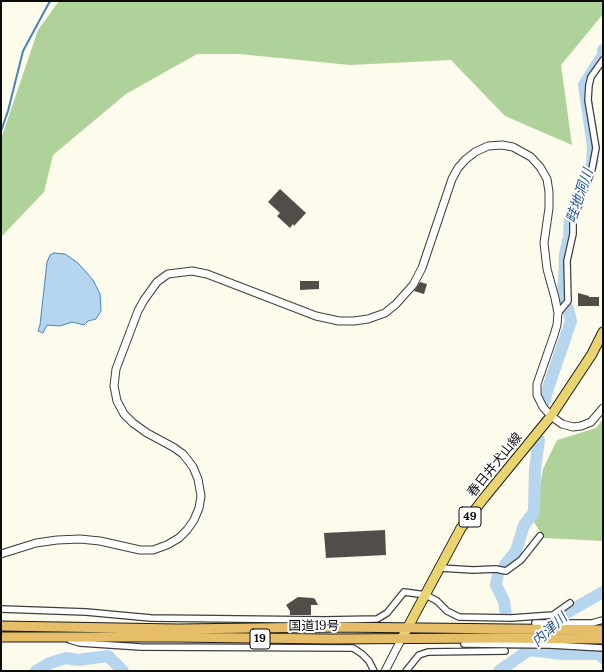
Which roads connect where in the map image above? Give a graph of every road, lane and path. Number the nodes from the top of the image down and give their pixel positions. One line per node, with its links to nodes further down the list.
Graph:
1 (603, 60): 2 (street)
2 (558, 313): 5 (street); 7 (street)
3 (603, 332): 5 (main road, 春日井犬山線 / 49)
4 (603, 408): 5 (street)
5 (551, 416): 8 (main road, 春日井犬山線 / 49)
6 (540, 536): 8 (street)
7 (1, 554)
8 (440, 568): 9 (main road, 春日井犬山線 / 49)
9 (426, 595): 10 (street); 11 (street); 15 (main road, 春日井犬山線 / 49)
10 (570, 603)
11 (1, 609)
12 (603, 620): 14 (street)
13 (1, 626): 15 (highway, 国道19号 / 19)
14 (532, 626): 15 (highway, 国道19号 / 19); 17 (highway, 国道19号 / 19)
15 (407, 629): 20 (main road, 春日井犬山線 / 49)
16 (603, 630): 17 (highway, 国道19号 / 19)
17 (578, 634): 20 (highway, 国道19号 / 19); 21 (highway, 国道19号 / 19)
18 (57, 636): 19 (highway, 国道19号 / 19); 20 (highway, 国道19号 / 19); 25 (street)
19 (1, 637)
20 (402, 638): 26 (street)
21 (603, 639)
22 (464, 644): 23 (street)
23 (603, 648)
24 (505, 652): 27 (street)
25 (374, 671)
26 (385, 671)
27 (406, 671)

